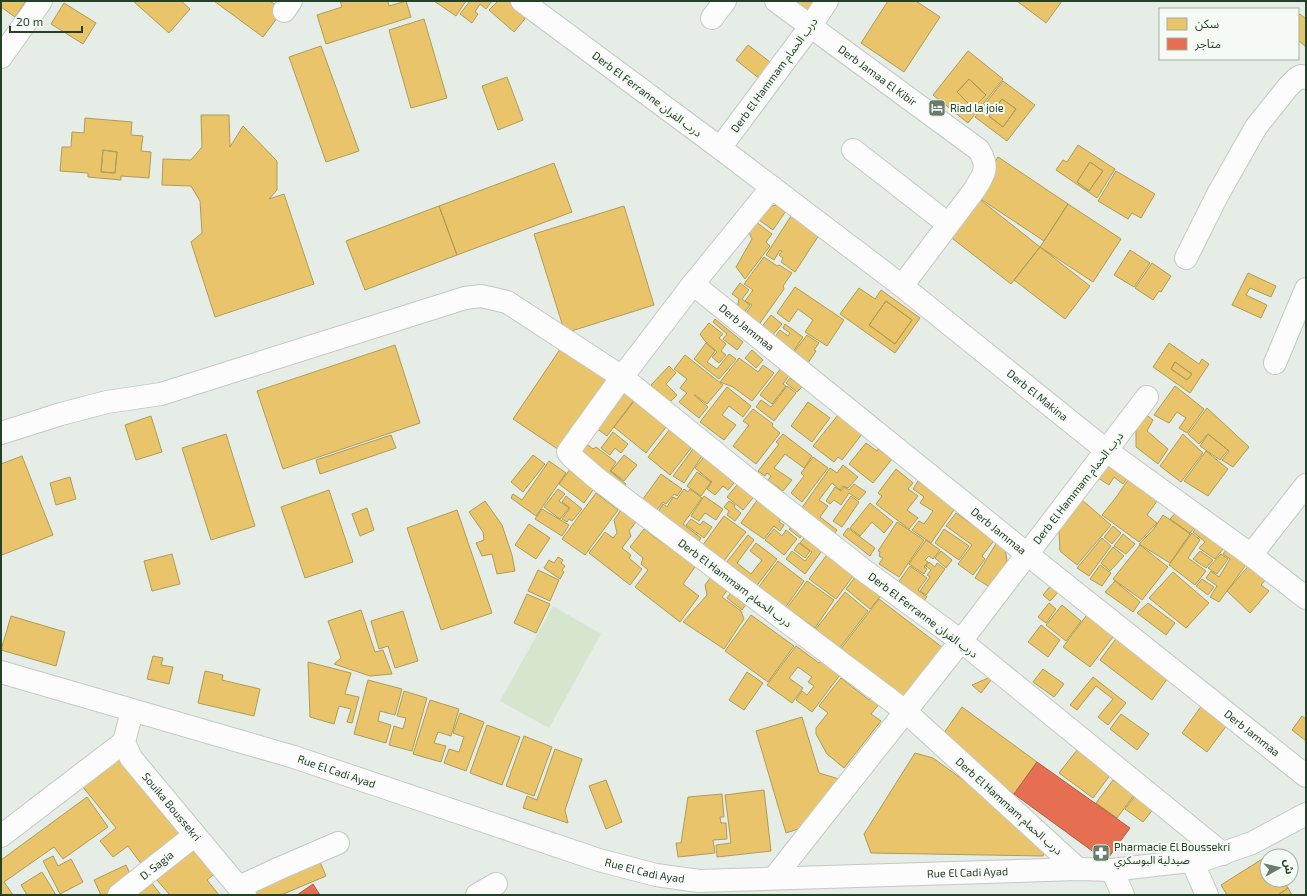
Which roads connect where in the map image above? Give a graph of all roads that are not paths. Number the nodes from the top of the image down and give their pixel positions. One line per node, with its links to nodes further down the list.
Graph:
1 (41, 1): 8 (street)
2 (522, 1): 10 (street, Derb El Ferranne درب الفران)
3 (724, 1): 6 (street)
4 (776, 1): 7 (street, Derb Jamaa El Kibir)
5 (827, 1): 7 (street, Derb El Hammam درب الحمام)
6 (712, 18)
7 (810, 26): 10 (street, Derb El Hammam درب الحمام); 13 (street, Derb Jamaa El Kibir)
8 (1, 57)
9 (1306, 78): 14 (street)
10 (720, 148): 12 (street, Derb El Ferranne درب الفران)
11 (853, 150): 13 (street)
12 (772, 187): 15 (street); 16 (street, Derb El Makina)
13 (948, 224): 16 (street)
14 (1186, 258)
15 (693, 284): 19 (street); 24 (street, Derb Jammaa)
16 (902, 286): 22 (street, Derb El Makina)
17 (1306, 290): 18 (street)
18 (1275, 363)
19 (622, 377): 21 (street, Derb El Ferranne درب الفران); 27 (street, Derb El Ferranne درب الفران); 30 (street, Derb El Hammam درب الحمام)
20 (1148, 397): 22 (street, Derb El Hammam درب الحمام)
21 (1, 433)
22 (1107, 451): 24 (street, Derb El Hammam درب الحمام); 25 (street, Derb El Makina)
23 (1306, 485): 25 (street)
24 (1027, 554): 27 (street, Derb El Hammam درب الحمام); 32 (street, Derb Jammaa)
25 (1251, 555): 26 (street, Derb El Makina)
26 (1306, 598)
27 (961, 641): 30 (street, Derb El Hammam درب الحمام); 37 (street, Derb El Ferranne درب الفران)
28 (1, 672): 29 (street, Rue El Cadi Ayad)
29 (132, 710): 31 (street); 43 (street, Rue El Cadi Ayad)
30 (905, 711): 39 (street, Derb El Hammam درب الحمام); 41 (street, Derb El Hammam درب الحمام)
31 (124, 742): 34 (street, Souika Boussekri); 35 (street)
32 (1306, 776)
33 (1306, 814): 37 (street, Rue El Cadi Ayad)
34 (195, 835): 44 (street, Souika Boussekri); 45 (street, D. Sagia)
35 (1, 836)
36 (338, 843): 44 (street)
37 (1223, 854): 38 (street, Rue El Cadi Ayad)
38 (1192, 861): 40 (street, Rue El Cadi Ayad); 48 (street)
39 (1078, 869): 40 (street, Rue El Cadi Ayad); 41 (street, Rue El Cadi Ayad)
40 (1112, 870): 47 (street)
41 (774, 878): 43 (street, Rue El Cadi Ayad)
42 (496, 884): 46 (street)
43 (691, 888)
44 (242, 891)
45 (119, 895)
46 (477, 895)
47 (1123, 895)
48 (1207, 895)

